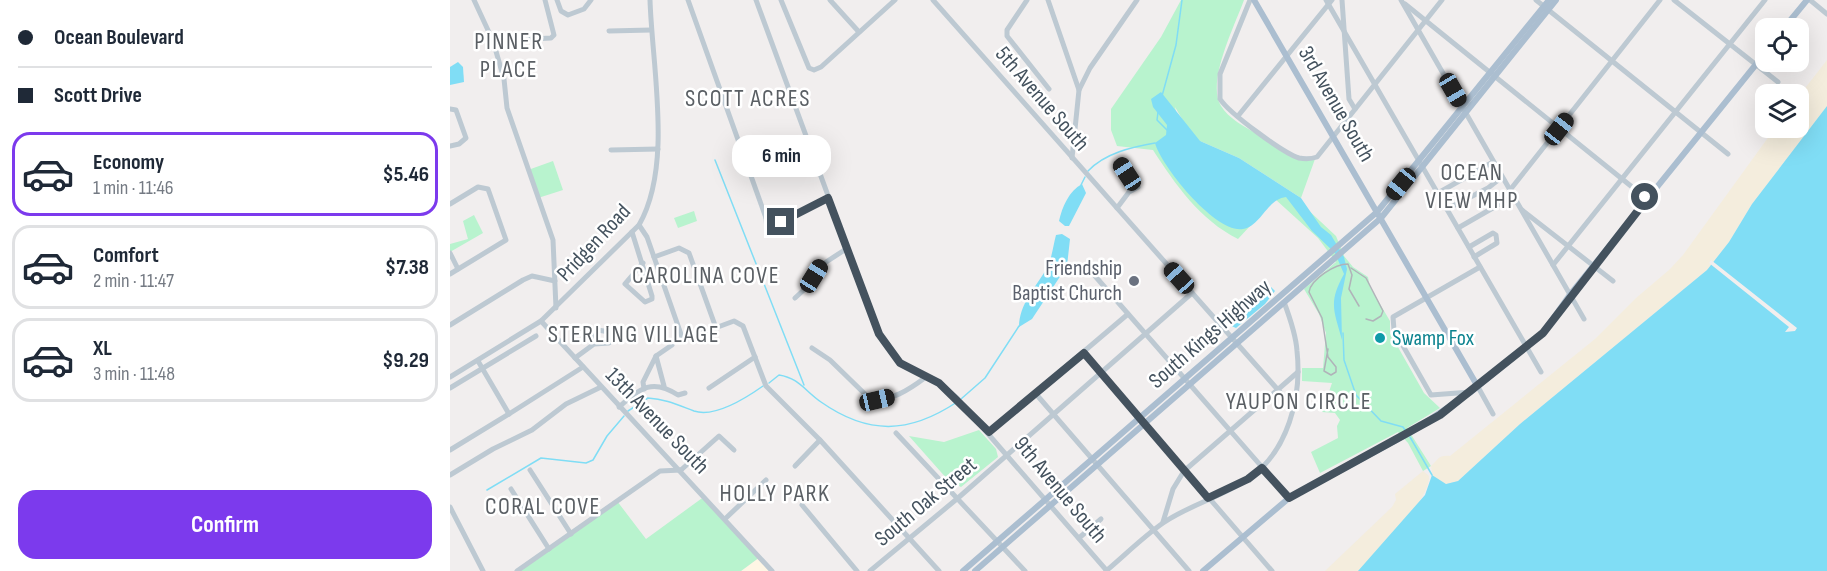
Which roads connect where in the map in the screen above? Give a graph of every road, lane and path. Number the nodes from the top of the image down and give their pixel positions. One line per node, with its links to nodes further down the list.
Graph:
1 (474, 0): 36 (street)
2 (545, 0): 36 (street)
3 (557, 0): 4 (street)
4 (591, 0)
5 (650, 0): 31 (street, Pridgen Road)
6 (688, 0): 75 (street)
7 (756, 0): 68 (street, 9th Avenue South)
8 (781, 0): 34 (street)
9 (830, 0): 34 (street)
10 (895, 0): 34 (street)
11 (933, 0): 59 (street, 5th Avenue South)
12 (1027, 0): 45 (street)
13 (1048, 0): 46 (street)
14 (1137, 0): 46 (street)
15 (1252, 0): 38 (main road, 3rd Avenue South); 51 (street)
16 (1342, 0): 35 (street)
17 (1442, 0): 30 (street)
18 (1536, 0): 27 (street)
19 (1549, 0): 27 (main road)
20 (1556, 0): 27 (main road)
21 (1660, 0): 39 (street)
22 (1674, 0): 37 (street)
23 (1765, 0): 37 (street)
24 (1809, 0): 28 (street); 29 (main road)
25 (1329, 2): 35 (street); 38 (street)
26 (1402, 2): 30 (street); 33 (street)
27 (1546, 8): 39 (street); 42 (main road, South Kings Highway)
28 (1827, 14)
29 (1793, 18)
30 (1427, 20): 33 (street); 42 (street)
31 (651, 30): 32 (street); 56 (street, Pridgen Road)
32 (609, 31)
33 (1419, 31): 43 (street); 49 (street)
34 (859, 33)
35 (1345, 35): 43 (street); 48 (street)
36 (493, 41): 95 (street)
37 (1730, 44): 40 (street); 50 (street)
38 (1289, 56): 51 (street); 54 (main road, 3rd Avenue South)
39 (1612, 61): 50 (street); 52 (street)
40 (1755, 65): 53 (main road)
41 (1764, 72): 44 (street)
42 (1492, 76): 49 (main road, South Kings Highway); 52 (street)
43 (1375, 82): 48 (street); 62 (street)
44 (1778, 82)
45 (1049, 89)
46 (1079, 90): 59 (street)
47 (450, 109): 55 (street)
48 (1355, 109): 54 (street)
49 (1465, 110): 60 (street); 62 (main road, South Kings Highway)
50 (1676, 113): 53 (street); 64 (street)
51 (1238, 116): 54 (street)
52 (1559, 129): 64 (street); 65 (street)
53 (1700, 132): 58 (street); 69 (main road)
54 (1332, 136): 74 (main road, 3rd Avenue South)
55 (450, 146)
56 (658, 149): 57 (street); 77 (street, Pridgen Road)
57 (611, 150)
58 (1728, 154)
59 (1072, 158): 71 (street, 5th Avenue South)
60 (1493, 162): 63 (street); 66 (street)
61 (1121, 163): 71 (street)
62 (1423, 163): 66 (street); 74 (main road, South Kings Highway)
63 (1502, 177): 65 (street); 72 (street)
64 (1622, 179): 69 (street); 80 (street)
65 (1510, 190): 67 (street)
66 (1438, 193): 72 (street)
67 (1512, 197): 73 (street); 78 (street)
68 (828, 198): 76 (street); 82 (street, 9th Avenue South)
69 (1647, 199): 88 (main road)
70 (450, 204): 91 (street)
71 (1117, 208): 96 (street, 5th Avenue South)
72 (1447, 209): 78 (street)
73 (1521, 209): 80 (street); 89 (street)
74 (1379, 215): 86 (main road, South Kings Highway); 86 (main road, South Kings Highway); 99 (main road, 3rd Avenue South)
75 (766, 218): 76 (street); 76 (street)
76 (781, 222)
77 (639, 225): 79 (street, Pridgen Road); 84 (street)
78 (1458, 228): 81 (street)
79 (632, 232): 87 (street); 101 (street, Pridgen Road)
80 (1568, 246): 88 (street); 89 (street)
81 (1469, 247): 85 (street); 85 (street)
82 (846, 249): 98 (street); 125 (street, 9th Avenue South)
83 (450, 253): 91 (street)
84 (654, 257): 106 (street); 106 (street)
85 (1474, 257): 90 (street)
86 (1329, 260): 100 (main road, South Kings Highway); 109 (main road, South Kings Highway)
87 (643, 263): 87 (street)
88 (1594, 265): 94 (street); 97 (main road)
89 (1553, 266): 97 (street)
90 (1480, 267): 99 (street); 113 (street)
91 (458, 269): 92 (street)
92 (450, 274)
93 (1095, 276): 102 (street)
94 (1613, 280)
95 (555, 281): 101 (street); 105 (street)
96 (1192, 293): 107 (street, South Oak Street); 109 (street, 5th Avenue South)
97 (1569, 296): 103 (street); 113 (main road)
98 (795, 298)
99 (1427, 299): 129 (main road, 3rd Avenue South); 137 (street)
100 (1284, 302): 109 (main road, South Kings Highway); 121 (street)
101 (556, 308): 104 (street, Pridgen Road)
102 (1128, 314): 107 (street); 114 (street)
103 (1584, 319)
104 (541, 321): 117 (street, 13th Avenue South); 118 (street, Pridgen Road)
105 (450, 325)
106 (716, 328): 116 (street)
107 (1147, 335): 123 (street, South Oak Street); 126 (street)
108 (536, 336): 120 (street)
109 (1235, 341): 126 (main road, South Kings Highway); 133 (street, 5th Avenue South)
110 (594, 344): 117 (street)
111 (672, 345): 115 (street)
112 (812, 348): 125 (street)
113 (1526, 348): 122 (street); 129 (main road)
114 (1084, 353): 123 (street); 136 (street)
115 (656, 356): 127 (street); 132 (street)
116 (755, 357): 131 (street); 148 (street)
117 (575, 358): 119 (street, 13th Avenue South)
118 (478, 361): 120 (street); 124 (street, Pridgen Road)
119 (583, 367): 128 (street, 13th Avenue South); 141 (street)
120 (483, 369): 130 (street); 141 (street)
121 (1298, 372): 133 (street); 140 (street)
122 (1541, 372)
123 (1102, 374): 143 (street, South Oak Street); 144 (street)
124 (450, 377)
125 (926, 377): 146 (street, 9th Avenue South)
126 (1188, 381): 144 (main road, South Kings Highway); 145 (street)
127 (664, 386): 132 (street); 135 (street)
128 (601, 387): 139 (street, 13th Avenue South); 159 (street)
129 (1478, 387): 134 (main road); 142 (street, 3rd Avenue South)
130 (450, 388)
131 (709, 388)
132 (644, 389): 139 (street)
133 (1278, 389): 140 (street, 5th Avenue South); 145 (street)
134 (1471, 392): 137 (street); 138 (main road)
135 (685, 393)
136 (1036, 394): 143 (street); 146 (street)
137 (1449, 394): 138 (street)
138 (1455, 404): 164 (main road)
139 (619, 407): 157 (street, 13th Avenue South)
140 (1294, 408): 155 (street)
141 (509, 414): 149 (street)
142 (1493, 414)
143 (1054, 415): 151 (street, South Oak Street); 152 (street)
144 (1142, 422): 152 (main road, South Kings Highway); 154 (main road, South Kings Highway); 158 (street)
145 (1231, 430): 155 (street); 158 (street)
146 (989, 432): 151 (street, 9th Avenue South)
147 (896, 433): 162 (street)
148 (820, 440): 153 (street); 175 (street)
149 (450, 450)
150 (734, 450): 157 (street)
151 (1008, 455): 162 (street, South Oak Street); 165 (street, 9th Avenue South)
152 (1090, 460): 154 (street); 165 (main road, South Kings Highway)
153 (795, 466)
154 (1096, 466): 167 (main road, South Kings Highway); 172 (street)
155 (1262, 468): 163 (street); 164 (street)
156 (530, 470): 173 (street)
157 (681, 470): 169 (street, 13th Avenue South); 173 (street)
158 (1184, 471): 163 (street); 171 (street)
159 (450, 475)
160 (766, 480): 169 (street)
161 (511, 489): 179 (street)
162 (958, 498): 175 (street, South Oak Street); 177 (street)
163 (1208, 498): 171 (street); 174 (street)
164 (1289, 498): 174 (main road)
165 (1046, 499): 167 (street, 9th Avenue South); 177 (main road, South Kings Highway)
166 (802, 505): 183 (street)
167 (1052, 506): 176 (street, 9th Avenue South); 178 (main road, South Kings Highway)
168 (450, 507): 180 (street)
169 (726, 518): 182 (street, 13th Avenue South)
170 (1101, 519): 176 (street)
171 (1162, 523): 172 (street)
172 (1154, 530): 189 (street); 190 (street)
173 (571, 534): 179 (street)
174 (1241, 536): 191 (main road); 192 (street)
175 (908, 538): 184 (street, South Oak Street); 185 (street)
176 (1079, 538): 189 (street, 9th Avenue South)
177 (997, 540): 178 (street); 186 (main road, South Kings Highway)
178 (1003, 547): 187 (main road, South Kings Highway); 188 (street)
179 (549, 549): 181 (street)
180 (483, 571)
181 (517, 571)
182 (772, 571)
183 (857, 571)
184 (870, 571)
185 (939, 571)
186 (963, 571)
187 (975, 571)
188 (1025, 571)
189 (1107, 571)
190 (1189, 571)
191 (1203, 571)
192 (1272, 571)

